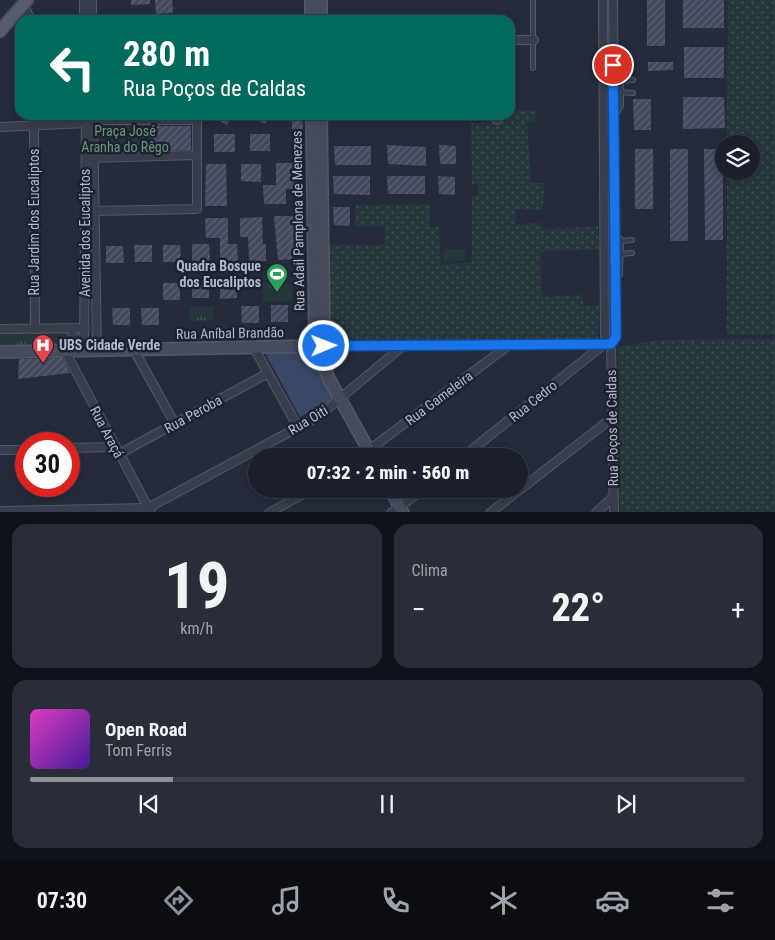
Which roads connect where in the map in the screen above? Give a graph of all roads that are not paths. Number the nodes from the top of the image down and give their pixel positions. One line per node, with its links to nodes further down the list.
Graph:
1 (84, 0): 10 (street)
2 (92, 0): 11 (street)
3 (310, 0): 12 (main road)
4 (320, 0): 13 (main road)
5 (533, 0): 17 (lane)
6 (603, 0): 53 (street, Rua Poços de Caldas)
7 (613, 0): 20 (street, Rua Poços de Caldas)
8 (23, 1): 9 (street); 14 (main road); 15 (main road)
9 (29, 15)
10 (84, 15)
11 (92, 15)
12 (311, 15)
13 (321, 15)
14 (0, 20)
15 (0, 31)
16 (515, 40): 17 (street)
17 (534, 40): 18 (lane)
18 (533, 68)
19 (633, 80): 20 (lane)
20 (617, 81): 21 (street, Rua Poços de Caldas); 22 (lane)
21 (613, 92): 22 (lane); 24 (street, Rua Poços de Caldas)
22 (622, 93): 23 (lane); 24 (lane)
23 (634, 93)
24 (614, 118): 37 (street, Rua Poços de Caldas)
25 (34, 120): 31 (street, Rua Jardim dos Eucaliptos)
26 (75, 120): 31 (street)
27 (89, 120): 34 (street, Avenida dos Eucaliptos)
28 (197, 120): 33 (street)
29 (312, 120): 35 (main road, Rua Adail Pamplona de Menezes)
30 (322, 120): 35 (main road, Rua Adail Pamplona de Menezes)
31 (34, 126): 32 (street); 49 (street, Rua Jardim dos Eucaliptos)
32 (0, 127)
33 (197, 155): 34 (street); 36 (street)
34 (89, 158): 36 (street, Avenida dos Eucaliptos)
35 (318, 177): 38 (main road, Rua Adail Pamplona de Menezes); 41 (main road, Rua Adail Pamplona de Menezes)
36 (92, 215): 47 (street, Avenida dos Eucaliptos); 58 (street, Avenida dos Eucaliptos)
37 (615, 231): 40 (lane); 46 (street, Rua Poços de Caldas)
38 (314, 237): 41 (main road); 44 (main road, Rua Adail Pamplona de Menezes)
39 (632, 240): 40 (lane)
40 (621, 241): 43 (lane)
41 (323, 250): 45 (main road, Rua Adail Pamplona de Menezes)
42 (632, 253): 43 (lane)
43 (620, 254): 46 (lane)
44 (314, 262): 45 (main road); 55 (main road, Rua Adail Pamplona de Menezes)
45 (324, 275): 55 (main road, Rua Adail Pamplona de Menezes)
46 (615, 280): 53 (street, Rua Poços de Caldas)
47 (85, 328): 50 (street); 57 (street, Avenida dos Eucaliptos)
48 (0, 329): 49 (street)
49 (35, 329): 50 (street)
50 (73, 329): 56 (street)
51 (404, 345): 52 (street, Rua Aníbal Brandão); 55 (street, Rua Aníbal Brandão); 62 (street, Rua Oiti)
52 (509, 345): 53 (street, Rua Aníbal Brandão); 67 (street, Rua Gameleira)
53 (607, 345): 63 (street, Rua Poços de Caldas); 68 (street, Rua Cedro)
54 (254, 348): 55 (main road, Rua Aníbal Brandão); 59 (main road, Rua Aníbal Brandão); 61 (street)
55 (320, 349): 62 (main road, Rua Adail Pamplona de Menezes)
56 (68, 350): 57 (main road, Rua Aníbal Brandão); 60 (main road, Rua Aníbal Brandão); 72 (street, Rua Araçá)
57 (84, 350): 58 (main road, Rua Aníbal Brandão)
58 (97, 350): 59 (main road, Rua Aníbal Brandão)
59 (134, 350): 64 (street)
60 (0, 352)
61 (268, 373): 64 (street, Rua Peroba); 65 (street)
62 (340, 399): 65 (street, Rua Oiti); 66 (main road, Rua Adail Pamplona de Menezes)
63 (612, 418): 73 (street, Rua Poços de Caldas); 81 (street)
64 (175, 424): 72 (street, Rua Peroba)
65 (298, 427): 77 (street, Rua Oiti)
66 (367, 448)
67 (378, 448)
68 (474, 448)
69 (80, 449): 72 (street)
70 (0, 450): 71 (street)
71 (15, 450)
72 (117, 451): 77 (street, Rua Araçá)
73 (614, 496): 82 (street); 83 (street, Rua Poços de Caldas)
74 (295, 498): 80 (street)
75 (393, 498): 79 (main road)
76 (413, 498): 79 (street)
77 (150, 510): 78 (street)
78 (0, 511)
79 (398, 511)
80 (269, 512)
81 (490, 512)
82 (596, 512)
83 (614, 512)

